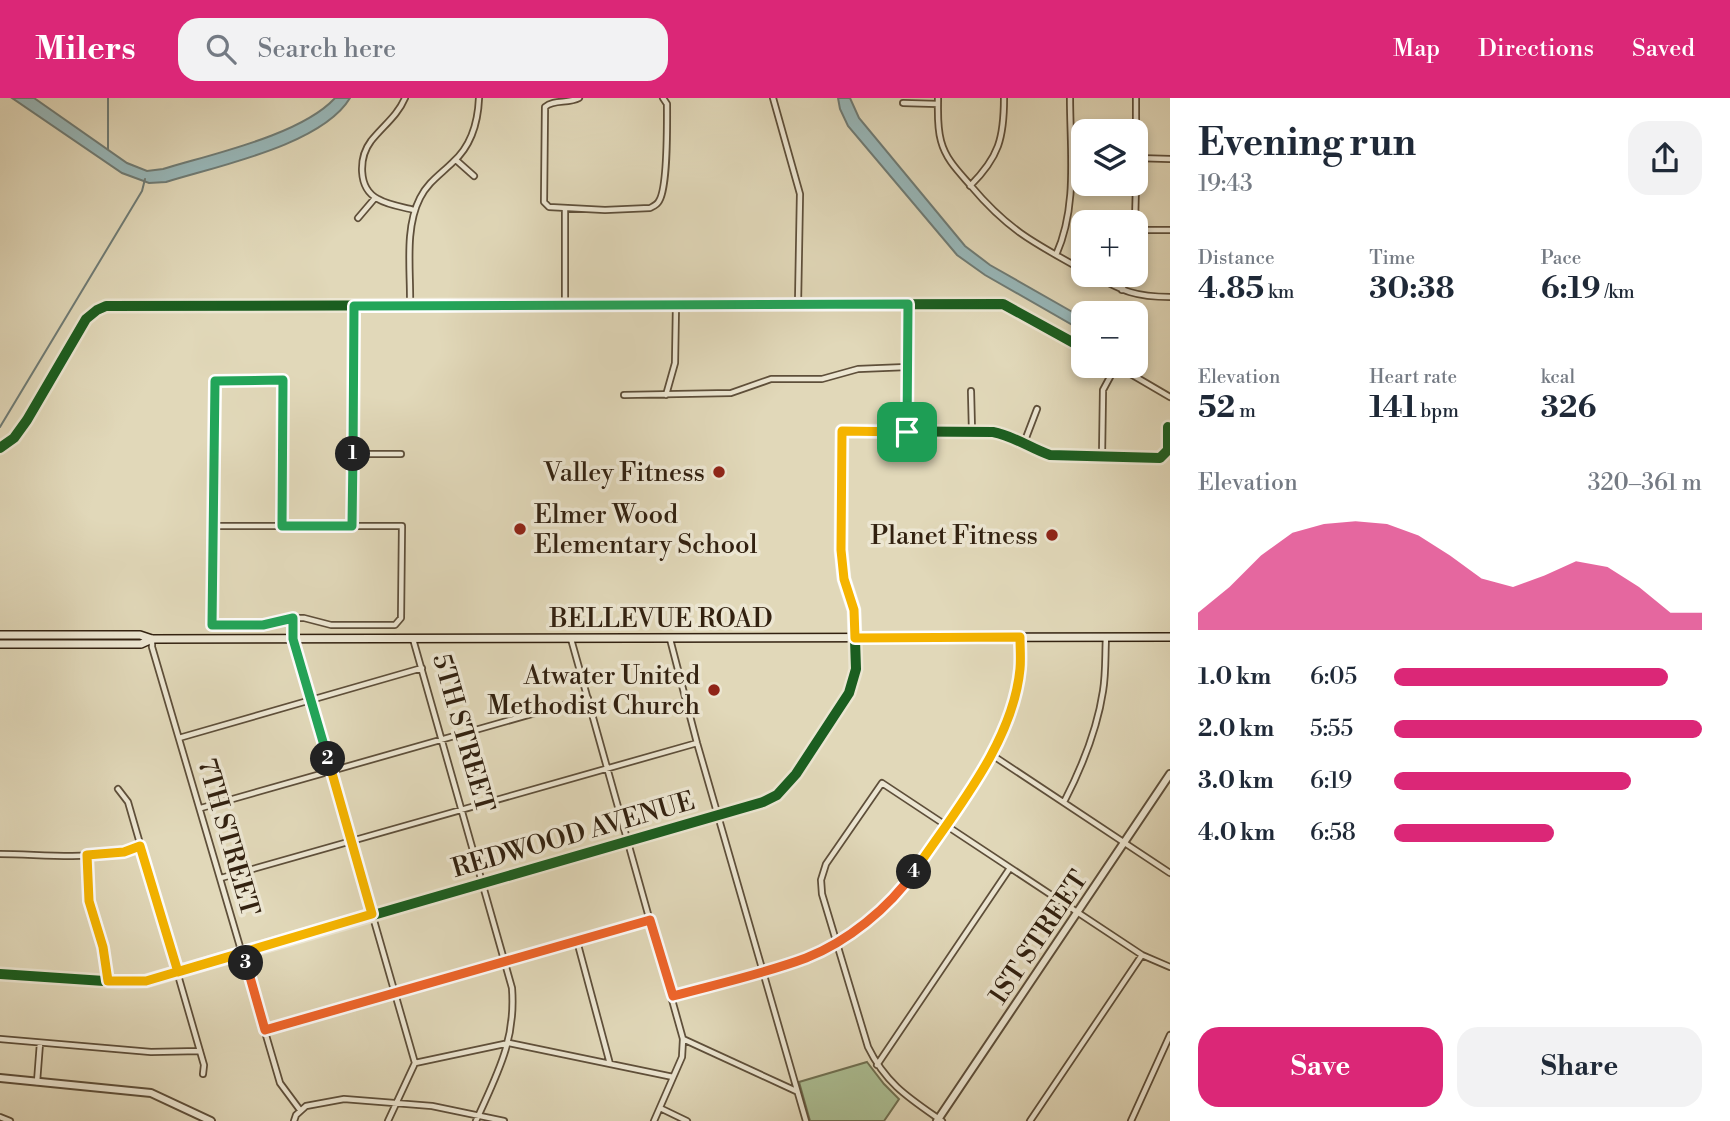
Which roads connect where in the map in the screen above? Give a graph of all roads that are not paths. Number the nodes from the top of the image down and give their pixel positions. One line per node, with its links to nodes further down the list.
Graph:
1 (405, 98): 17 (street)
2 (479, 98): 14 (street)
3 (579, 98): 18 (street)
4 (664, 98): 18 (street)
5 (773, 98): 29 (street)
6 (1004, 98): 16 (street)
7 (1070, 98): 23 (street)
8 (1136, 98): 11 (street)
9 (938, 101): 10 (street); 16 (street)
10 (904, 103)
11 (1136, 119)
12 (1148, 158): 13 (street)
13 (1170, 159)
14 (456, 160): 15 (street); 19 (street)
15 (474, 176)
16 (970, 186): 23 (street)
17 (375, 198): 19 (street); 20 (street)
18 (565, 209): 34 (street)
19 (414, 211): 33 (street)
20 (358, 218)
21 (1148, 230): 22 (street)
22 (1170, 230)
23 (1056, 255): 24 (street)
24 (1071, 263)
25 (1116, 287): 27 (street)
26 (1123, 287): 27 (street)
27 (1122, 290): 28 (street)
28 (1170, 297)
29 (798, 304): 30 (street); 31 (street)
30 (908, 304): 35 (street); 36 (street)
31 (676, 305): 34 (street); 40 (street)
32 (354, 306): 33 (street); 48 (street); 49 (street)
33 (410, 306): 34 (street)
34 (565, 306)
35 (1071, 341)
36 (907, 367): 40 (street); 45 (street)
37 (1110, 378): 51 (street)
38 (1137, 378): 42 (street)
39 (971, 391): 46 (street)
40 (666, 395): 41 (street)
41 (624, 396)
42 (1170, 397)
43 (1037, 410): 47 (street)
44 (1168, 427): 51 (street)
45 (907, 432): 46 (street); 62 (street, REDWOOD AVENUE)
46 (972, 432): 47 (street)
47 (1024, 443): 51 (street)
48 (0, 448)
49 (353, 454): 50 (street); 54 (street)
50 (401, 454)
51 (1102, 456)
52 (213, 526): 53 (street); 53 (street); 55 (street)
53 (282, 526): 54 (street)
54 (352, 526): 55 (street)
55 (293, 618): 64 (street)
56 (0, 635): 57 (main road, BELLEVUE ROAD)
57 (36, 635): 63 (main road, BELLEVUE ROAD); 68 (main road)
58 (1170, 636): 60 (main road, BELLEVUE ROAD)
59 (1020, 637): 60 (main road, BELLEVUE ROAD); 62 (main road, BELLEVUE ROAD); 75 (street)
60 (1106, 637): 80 (street)
61 (413, 638): 64 (main road, BELLEVUE ROAD); 65 (main road, BELLEVUE ROAD); 69 (street, 5TH STREET)
62 (855, 638): 66 (main road, BELLEVUE ROAD); 83 (street, REDWOOD AVENUE)
63 (152, 639): 64 (main road, BELLEVUE ROAD); 68 (main road, BELLEVUE ROAD); 72 (street, 7TH STREET)
64 (293, 639): 71 (street)
65 (571, 639): 66 (main road, BELLEVUE ROAD); 70 (street)
66 (670, 639): 74 (street)
67 (0, 644): 68 (main road, BELLEVUE ROAD)
68 (23, 644)
69 (422, 668): 71 (street); 73 (street, 5TH STREET)
70 (588, 698): 73 (street); 76 (street)
71 (311, 700): 72 (street); 77 (street)
72 (179, 738): 81 (street, 7TH STREET)
73 (442, 738): 77 (street); 82 (street, 5TH STREET)
74 (696, 743): 76 (street); 83 (street)
75 (992, 755): 80 (street); 84 (street)
76 (607, 768): 82 (street); 86 (street)
77 (331, 770): 81 (street); 85 (street)
78 (1170, 774): 87 (street, 1ST STREET)
79 (118, 789): 88 (street)
80 (1064, 803): 87 (street)
81 (201, 808): 93 (street, 7TH STREET)
82 (463, 810): 85 (street); 94 (street, 5TH STREET)
83 (718, 816): 86 (street, REDWOOD AVENUE); 104 (street)
84 (946, 825): 91 (street); 99 (street); 99 (street)
85 (351, 840): 93 (street); 95 (street)
86 (628, 842): 94 (street, REDWOOD AVENUE); 97 (street)
87 (1125, 844): 92 (street); 96 (street, 1ST STREET)
88 (140, 846): 90 (street); 105 (street)
89 (0, 854): 90 (street)
90 (87, 855): 107 (street)
91 (1010, 868): 96 (street); 121 (street)
92 (1170, 873)
93 (221, 878): 100 (street, 7TH STREET)
94 (484, 883): 95 (street, REDWOOD AVENUE); 102 (street, 5TH STREET)
95 (372, 914): 100 (street, REDWOOD AVENUE); 108 (street)
96 (1077, 914): 101 (street); 132 (street, 1ST STREET)
97 (650, 920): 98 (street); 109 (street)
98 (577, 941): 102 (street); 120 (street)
99 (837, 942): 104 (street); 121 (street)
100 (243, 953): 105 (street, REDWOOD AVENUE); 110 (street, 7TH STREET)
101 (1142, 955): 103 (street); 141 (street)
102 (506, 961): 108 (street); 115 (street, 5TH STREET)
103 (1170, 967)
104 (763, 971): 109 (street); 126 (street)
105 (178, 972): 107 (street, REDWOOD AVENUE); 116 (street)
106 (0, 974): 107 (street, REDWOOD AVENUE)
107 (108, 981)
108 (394, 993): 110 (street); 119 (street)
109 (673, 996): 112 (street)
110 (265, 1030): 129 (street, 7TH STREET)
111 (1170, 1035): 117 (street)
112 (684, 1039): 123 (street); 126 (street)
113 (0, 1040): 114 (street)
114 (40, 1043): 116 (street); 125 (street)
115 (509, 1043): 119 (street); 120 (street); 131 (street, 5TH STREET)
116 (200, 1051): 122 (street)
117 (1162, 1053): 118 (street); 142 (street)
118 (1170, 1057)
119 (415, 1063): 127 (street)
120 (610, 1064): 123 (street)
121 (877, 1065): 132 (street)
122 (203, 1074)
123 (673, 1077): 128 (street)
124 (0, 1078): 125 (street)
125 (37, 1082): 134 (street)
126 (797, 1091): 140 (street)
127 (397, 1103): 129 (street); 131 (street); 136 (street)
128 (660, 1108): 138 (street); 139 (street)
129 (300, 1110): 135 (street)
130 (0, 1117): 133 (street)
131 (477, 1118): 137 (street)
132 (939, 1120)
133 (10, 1121)
134 (211, 1121)
135 (294, 1121)
136 (388, 1121)
137 (505, 1121)
138 (654, 1121)
139 (687, 1121)
140 (806, 1121)
141 (1030, 1121)
142 (1131, 1121)

